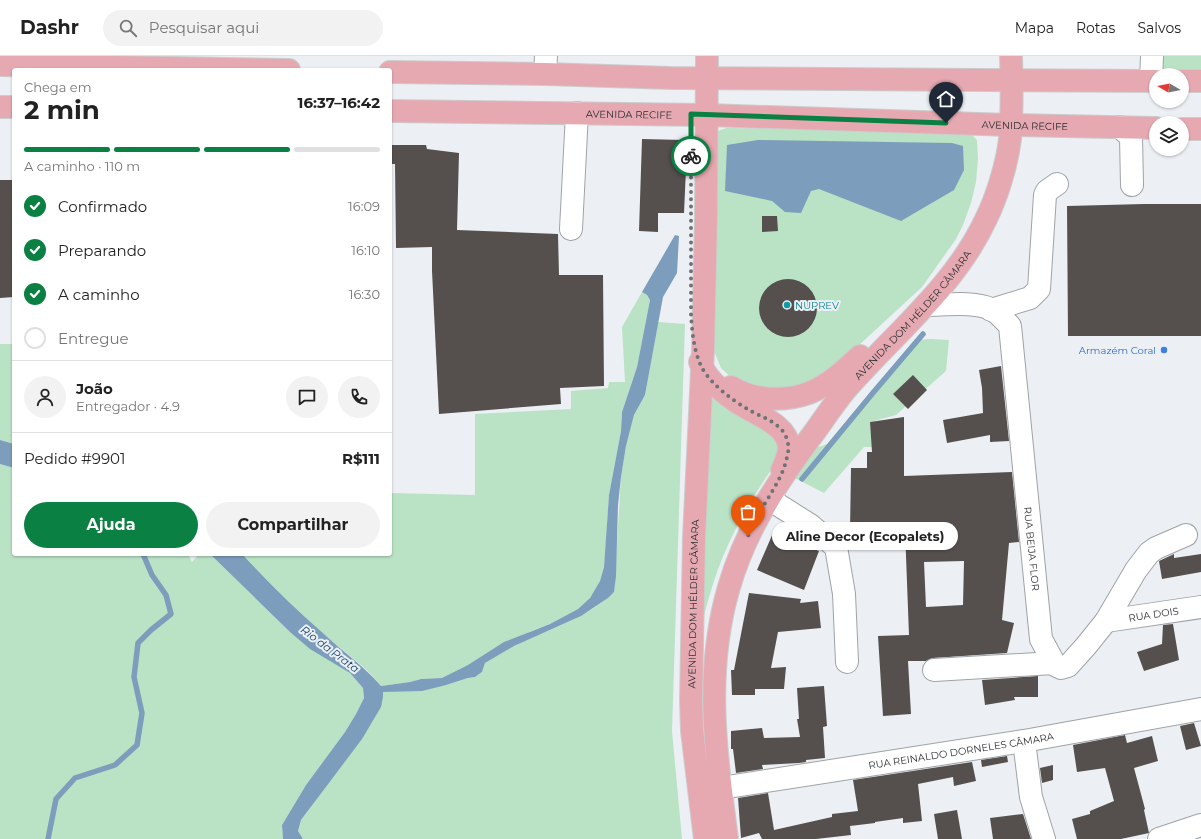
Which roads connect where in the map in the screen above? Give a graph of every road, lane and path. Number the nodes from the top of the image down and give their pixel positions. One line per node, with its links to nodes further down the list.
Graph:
1 (707, 56): 10 (main road, AVENIDA DOM HÉLDER CÂMARA)
2 (1011, 56): 11 (main road, AVENIDA DOM HÉLDER CÂMARA)
3 (1152, 56): 8 (street)
4 (104, 61): 5 (main road); 7 (main road)
5 (0, 65)
6 (546, 65): 9 (main road); 10 (main road)
7 (248, 68)
8 (1153, 68)
9 (392, 72)
10 (699, 78): 11 (main road); 19 (main road, AVENIDA DOM HÉLDER CÂMARA)
11 (1012, 81): 12 (main road); 20 (main road, AVENIDA DOM HÉLDER CÂMARA)
12 (1149, 81)
13 (1189, 81): 14 (main road)
14 (1201, 81)
15 (0, 106): 16 (main road)
16 (12, 107)
17 (392, 111): 18 (main road, AVENIDA RECIFE)
18 (577, 113): 19 (main road, AVENIDA RECIFE); 27 (street)
19 (699, 114): 20 (main road, AVENIDA RECIFE); 30 (main road, AVENIDA DOM HÉLDER CÂMARA)
20 (1010, 126): 21 (main road, AVENIDA RECIFE); 28 (main road, AVENIDA DOM HÉLDER CÂMARA)
21 (1120, 127): 22 (main road, AVENIDA RECIFE); 26 (street)
22 (1149, 128)
23 (1189, 129): 24 (main road)
24 (1201, 129)
25 (1057, 184): 29 (street)
26 (1132, 184)
27 (572, 229)
28 (926, 305): 29 (street, RUA BEIJA FLOR); 30 (main road); 31 (main road, AVENIDA DOM HÉLDER CÂMARA)
29 (991, 310): 36 (street, RUA BEIJA FLOR)
30 (703, 359): 31 (main road, AVENIDA DOM HÉLDER CÂMARA); 42 (main road, AVENIDA DOM HÉLDER CÂMARA)
31 (772, 492): 35 (street); 40 (main road, AVENIDA DOM HÉLDER CÂMARA)
32 (1186, 535): 34 (street)
33 (1201, 607): 34 (street, RUA DOIS)
34 (1106, 621): 36 (street)
35 (847, 662)
36 (1054, 663): 37 (street)
37 (934, 670)
38 (1201, 709): 39 (street, RUA REINALDO DORNELES CÂMARA)
39 (1024, 741): 40 (street, RUA REINALDO DORNELES CÂMARA); 44 (street)
40 (721, 788): 43 (main road, AVENIDA DOM HÉLDER CÂMARA)
41 (1201, 825): 45 (street)
42 (705, 839)
43 (727, 839)
44 (1044, 839)
45 (1159, 839)

